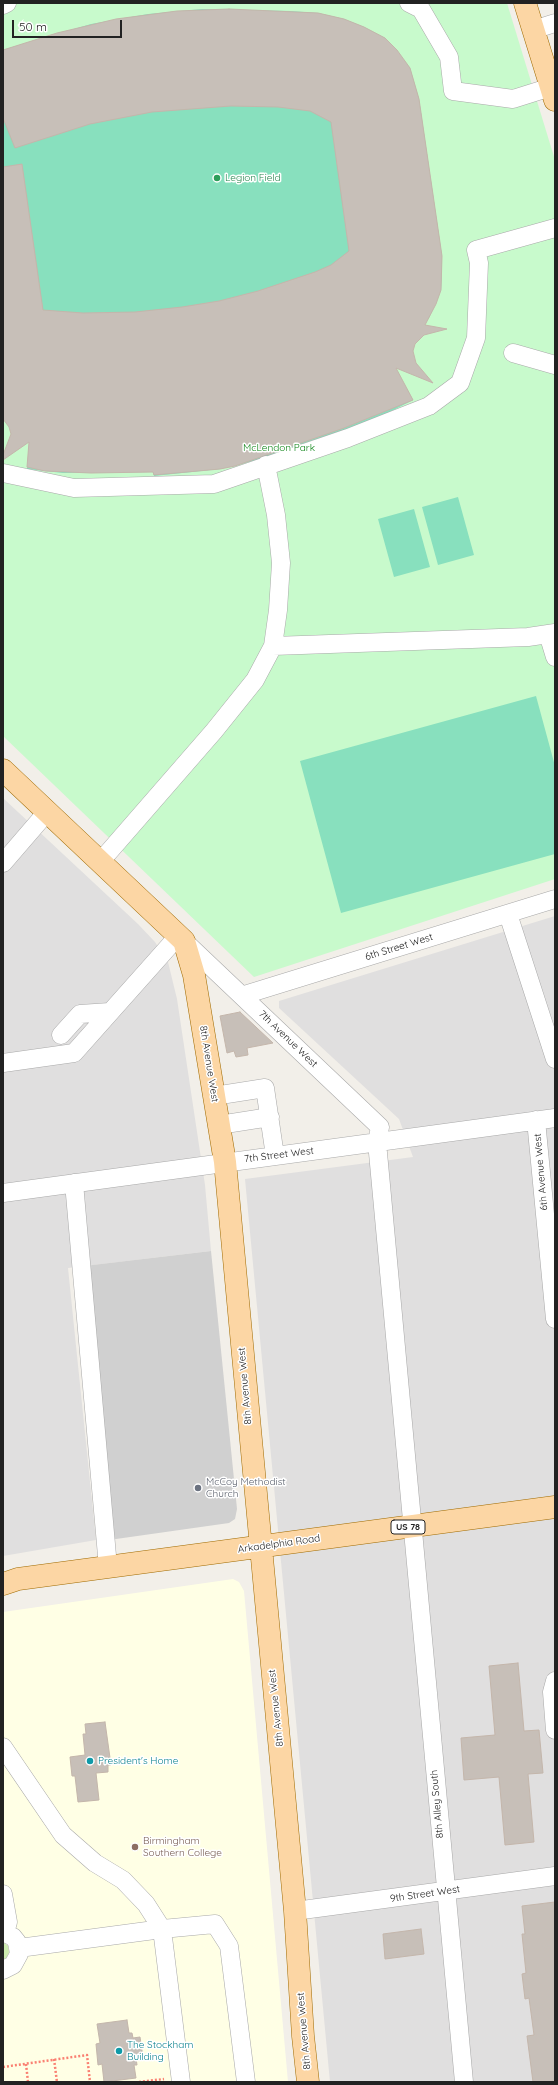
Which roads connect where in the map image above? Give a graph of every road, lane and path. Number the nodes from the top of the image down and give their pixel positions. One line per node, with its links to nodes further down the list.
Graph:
1 (7, 3): 4 (street)
2 (409, 3): 7 (street)
3 (525, 3): 6 (main road)
4 (3, 5)
5 (555, 23): 6 (street)
6 (532, 30): 7 (main road)
7 (553, 93)
8 (555, 228): 11 (street)
9 (513, 353): 10 (street)
10 (555, 365)
11 (266, 465): 12 (street); 14 (street)
12 (3, 473)
13 (552, 634): 14 (street); 15 (street)
14 (273, 646): 18 (street)
15 (555, 657)
16 (3, 770): 17 (main road)
17 (48, 812): 18 (main road); 19 (street)
18 (100, 862): 22 (main road)
19 (3, 863)
20 (555, 900): 21 (street, 6th Street West)
21 (508, 914): 23 (street, 6th Street West); 25 (street)
22 (181, 938): 23 (street, 7th Avenue West); 24 (street); 29 (main road, 8th Avenue West)
23 (244, 995): 34 (street, 7th Avenue West)
24 (110, 1012): 26 (street); 28 (street)
25 (548, 1013): 27 (street)
26 (61, 1035)
27 (555, 1059)
28 (3, 1063)
29 (214, 1096): 30 (street); 33 (main road, 8th Avenue West)
30 (270, 1117): 33 (street); 35 (street)
31 (555, 1118): 32 (street, 7th Street West)
32 (536, 1120): 34 (street, 7th Street West); 39 (street, 6th Avenue West)
33 (219, 1125): 36 (main road, 8th Avenue West)
34 (377, 1142): 35 (street, 7th Street West); 41 (street, 8th Alley South)
35 (275, 1156): 36 (street, 7th Street West)
36 (225, 1162): 37 (street, 7th Street West); 42 (main road, 8th Avenue West)
37 (74, 1183): 38 (street, 7th Street West); 43 (street)
38 (3, 1193)
39 (555, 1319)
40 (555, 1507): 41 (main road, Arkadelphia Road / US 78)
41 (412, 1526): 42 (main road, Arkadelphia Road / US 78); 49 (street, 8th Alley South)
42 (260, 1546): 43 (main road, Arkadelphia Road / US 78); 51 (main road, 8th Avenue West)
43 (108, 1567): 44 (main road, Arkadelphia Road / US 78)
44 (3, 1584)
45 (555, 1681): 46 (street)
46 (555, 1730)
47 (3, 1747): 52 (street)
48 (555, 1876): 49 (street, 9th Street West)
49 (445, 1891): 51 (street, 9th Street West); 66 (street, 8th Alley South)
50 (3, 1894): 53 (street)
51 (295, 1911): 65 (main road, 8th Avenue West)
52 (162, 1929): 54 (street); 59 (street); 64 (street)
53 (4, 1932): 54 (street)
54 (19, 1948): 55 (street)
55 (3, 1970)
56 (54, 2060): 57 (path); 61 (path); 62 (path)
57 (26, 2064): 58 (path); 60 (path)
58 (3, 2066)
59 (174, 2080): 63 (path)
60 (28, 2082)
61 (57, 2082)
62 (90, 2082)
63 (139, 2082)
64 (246, 2082)
65 (308, 2082)
66 (464, 2082)

